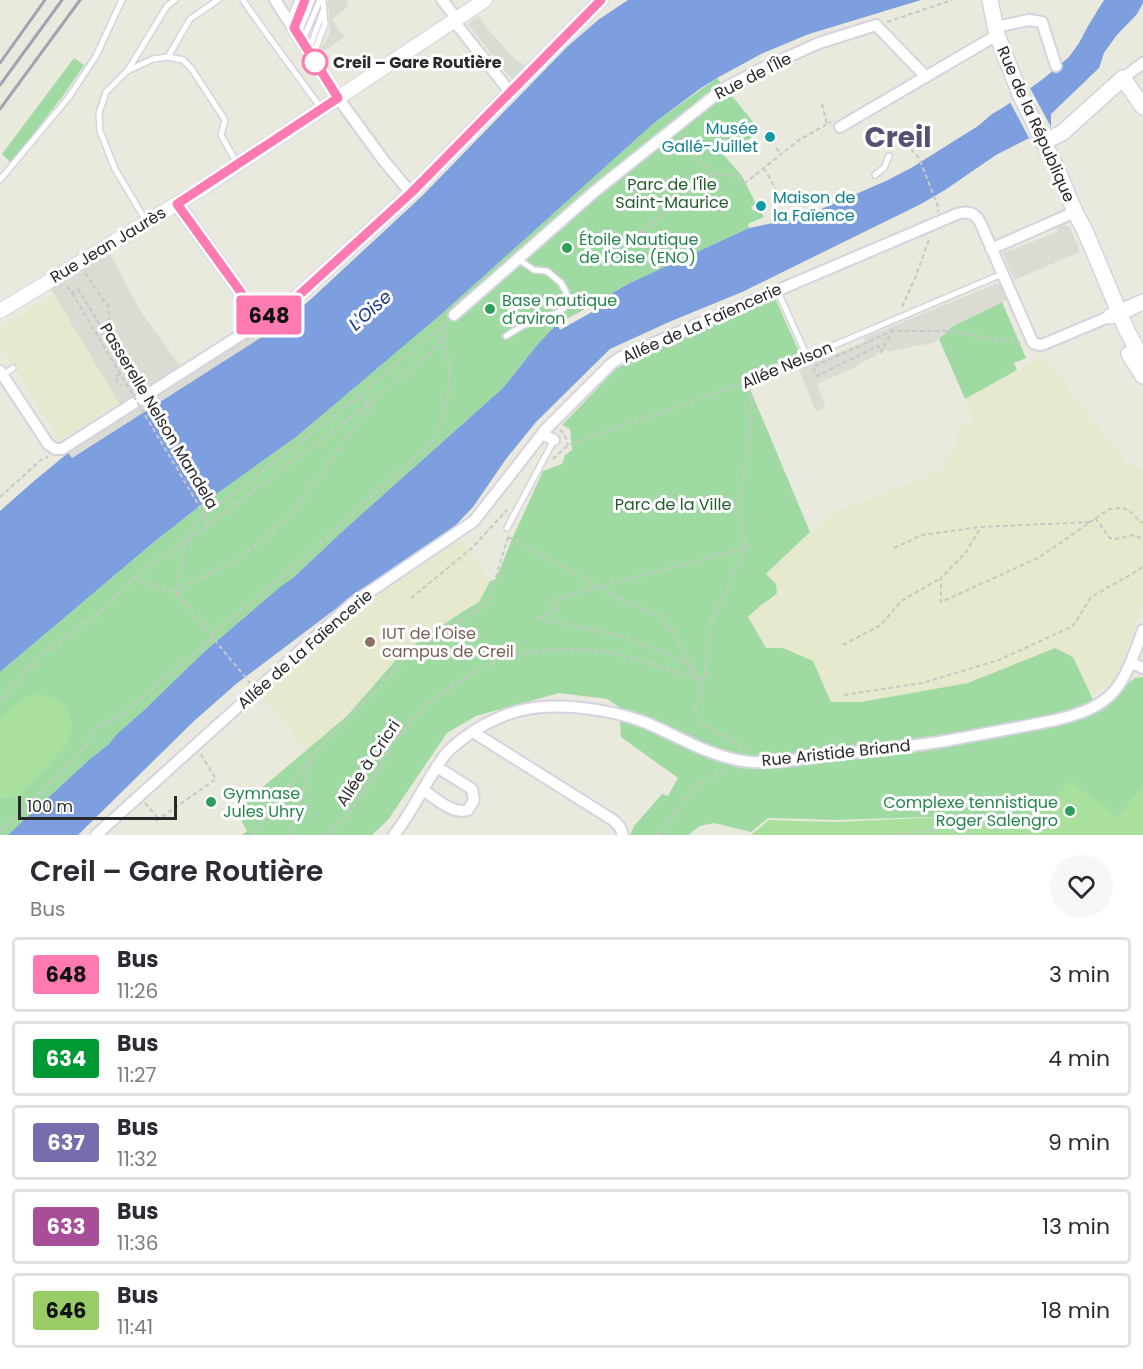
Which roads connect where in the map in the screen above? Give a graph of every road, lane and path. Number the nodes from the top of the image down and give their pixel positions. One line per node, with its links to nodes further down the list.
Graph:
1 (122, 0): 42 (lane)
2 (176, 0): 22 (lane)
3 (218, 0): 19 (lane)
4 (243, 0): 29 (lane)
5 (275, 0): 18 (street)
6 (298, 0): 18 (lane)
7 (305, 0): 18 (lane)
8 (312, 0): 18 (lane)
9 (322, 0): 18 (lane); 18 (lane)
10 (442, 0): 15 (street)
11 (485, 0): 15 (street, Rue Jean Jaurès)
12 (601, 0): 25 (street)
13 (952, 0): 16 (path)
14 (990, 0): 17 (main road, Rue de la République)
15 (456, 20): 25 (street); 26 (street, Rue Jean Jaurès)
16 (880, 30): 23 (street); 52 (street, Rue de l'Île)
17 (996, 31): 21 (street); 23 (street); 33 (main road, Rue de la République)
18 (301, 39): 26 (street)
19 (168, 57): 22 (lane); 38 (lane)
20 (1143, 63): 24 (street)
21 (1056, 66)
22 (127, 71): 48 (lane)
23 (926, 77): 30 (street)
24 (1123, 78): 28 (main road); 33 (main road)
25 (510, 92): 44 (street)
26 (338, 98): 29 (street, Rue Jean Jaurès); 44 (street)
27 (822, 104): 31 (path)
28 (1143, 107)
29 (322, 110): 38 (street, Rue Jean Jaurès)
30 (837, 123): 31 (path)
31 (827, 124): 36 (path)
32 (677, 134): 40 (path)
33 (1041, 138): 47 (main road, Rue de la République)
34 (776, 148): 36 (path)
35 (911, 149): 46 (path)
36 (781, 154): 39 (path)
37 (889, 156): 41 (lane)
38 (238, 165): 45 (street, Rue Jean Jaurès)
39 (764, 168): 40 (path); 43 (path)
40 (712, 174): 51 (path)
41 (875, 175)
42 (0, 180)
43 (777, 191)
44 (411, 193): 63 (street)
45 (177, 204): 48 (street, Rue Jean Jaurès); 63 (street)
46 (939, 209)
47 (1075, 212): 50 (street); 60 (main road, Rue de la République)
48 (147, 222): 59 (street, Rue Jean Jaurès)
49 (935, 224): 50 (street, Allée de La Faïencerie); 56 (street, Allée de La Faïencerie); 62 (path)
50 (991, 249): 54 (street)
51 (617, 252)
52 (518, 259): 61 (street, Rue de l'Île); 66 (lane)
53 (80, 266): 65 (path)
54 (1002, 274): 62 (lane, Allée Nelson); 68 (street)
55 (67, 286): 57 (path, Passerelle Nelson Mandela)
56 (777, 290): 69 (lane); 80 (street, Allée de La Faïencerie)
57 (72, 292): 65 (path); 73 (path, Passerelle Nelson Mandela, bridge)
58 (1143, 302): 60 (main road)
59 (0, 311)
60 (1115, 314): 68 (street); 70 (main road, Rue de la République); 74 (main road, Rue de la République)
61 (454, 315)
62 (897, 318): 64 (path); 69 (lane, Allée Nelson)
63 (261, 320): 77 (street)
64 (892, 331): 64 (path); 68 (path)
65 (105, 334): 77 (path)
66 (506, 336)
67 (442, 338): 78 (path); 79 (path); 104 (path)
68 (1033, 343)
69 (807, 356): 75 (lane, Allée Nelson)
70 (1143, 360)
71 (13, 368): 72 (lane)
72 (1, 373): 83 (street)
73 (120, 374): 76 (path); 89 (path, Passerelle Nelson Mandela, bridge)
74 (1143, 376)
75 (746, 383): 82 (path, Allée Nelson); 95 (path)
76 (121, 386)
77 (144, 397): 83 (street)
78 (358, 397): 79 (path); 94 (path)
79 (373, 401): 89 (path, Passerelle Nelson Mandela, bridge); 101 (path)
80 (542, 434): 81 (street); 113 (street, Allée de La Faïencerie)
81 (554, 440): 91 (lane)
82 (568, 445)
83 (51, 452): 84 (path)
84 (0, 497)
85 (510, 506): 102 (path)
86 (1095, 518): 87 (path); 88 (path); 93 (path)
87 (1090, 522): 90 (path); 99 (path)
88 (1143, 523)
89 (210, 524): 94 (path)
90 (981, 527): 96 (path); 99 (path)
91 (507, 528): 92 (path)
92 (508, 537): 100 (path); 114 (path)
93 (1143, 540)
94 (185, 542): 98 (path); 101 (path)
95 (745, 548): 100 (path, bridge); 109 (path)
96 (894, 548)
97 (1143, 566): 110 (path)
98 (134, 578): 101 (path); 111 (path)
99 (941, 578): 105 (path)
100 (599, 587): 109 (path); 109 (path, bridge)
101 (177, 594): 104 (path)
102 (411, 598)
103 (1143, 630): 106 (street, Rue Aristide Briand)
104 (213, 638): 108 (path); 121 (path)
105 (843, 645)
106 (1131, 663): 107 (street); 116 (street, Rue Aristide Briand)
107 (1143, 668)
108 (246, 679)
109 (698, 679): 116 (path); 125 (path, Allée à Cricri)
110 (844, 695)
111 (0, 700)
112 (472, 732): 115 (street, Rue Aristide Briand); 117 (street, Rue Aristide Briand); 127 (street)
113 (195, 746): 119 (street, Allée de La Faïencerie); 119 (path)
114 (312, 756): 123 (path); 124 (path)
115 (740, 761): 116 (street, Rue Aristide Briand); 128 (path)
116 (765, 762)
117 (437, 767): 118 (street, Rue Aristide Briand); 118 (street)
118 (423, 790): 126 (street, Rue Aristide Briand)
119 (139, 796): 122 (street, Allée de La Faïencerie)
120 (952, 823): 131 (path)
121 (0, 831)
122 (96, 835)
123 (253, 835)
124 (289, 835)
125 (328, 835)
126 (394, 835)
127 (623, 835)
128 (657, 835)
129 (891, 835): 130 (path)
130 (936, 835)
131 (952, 835)

